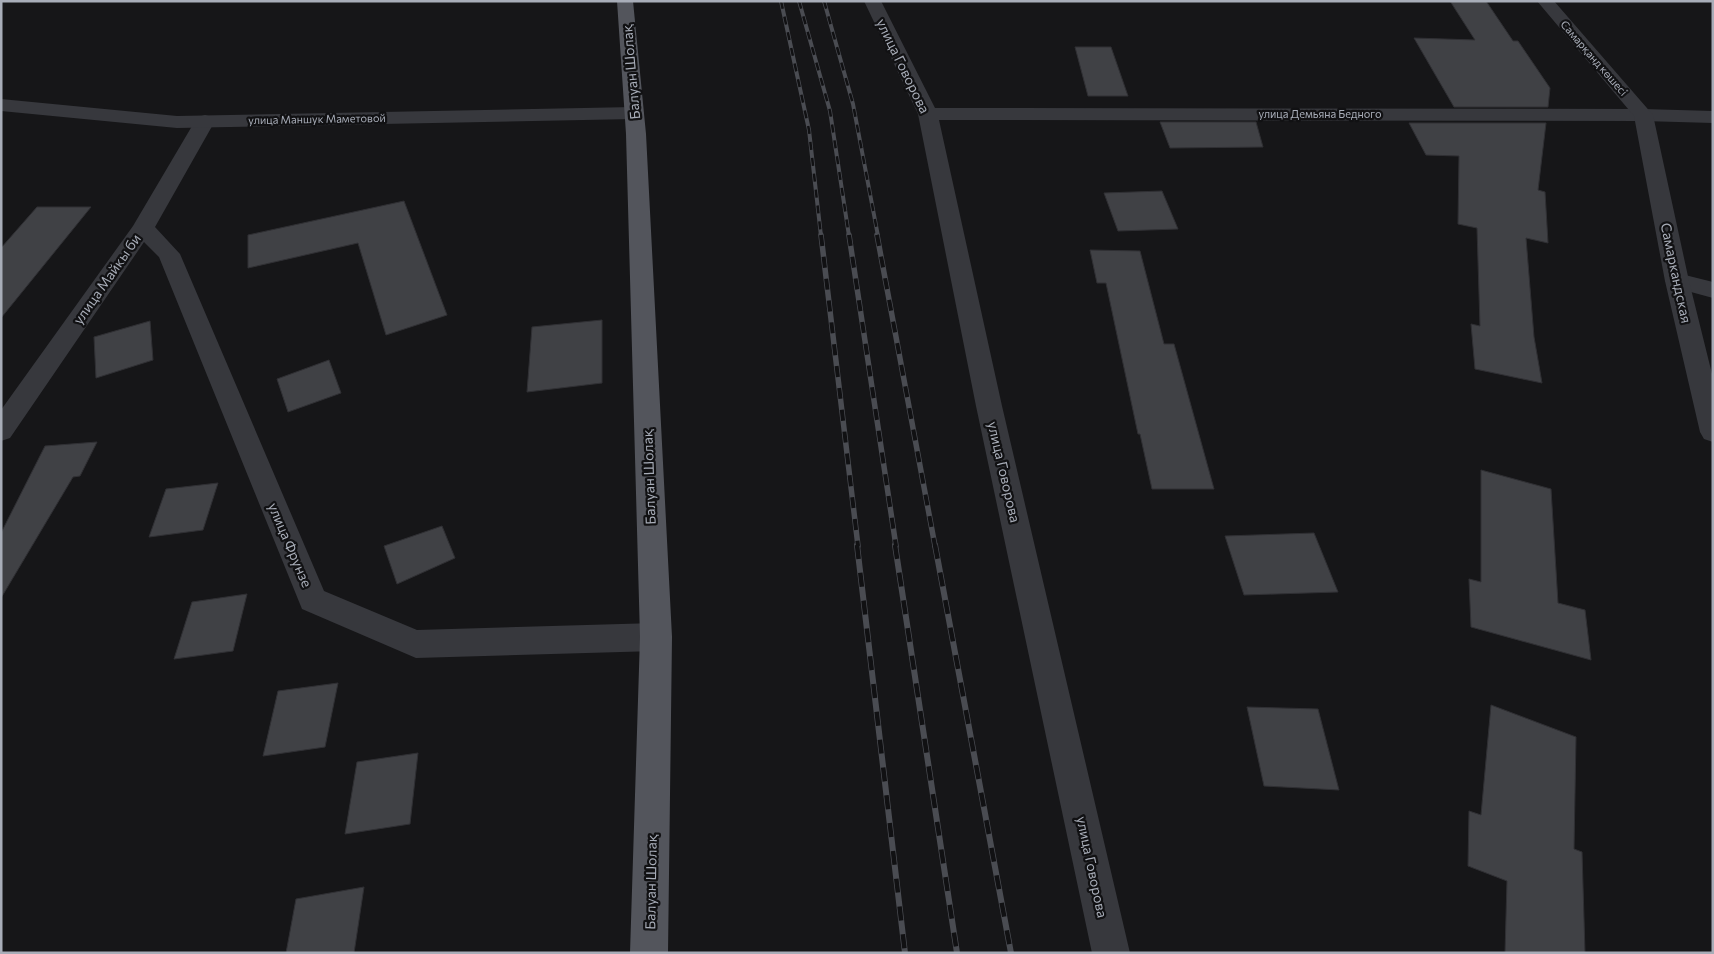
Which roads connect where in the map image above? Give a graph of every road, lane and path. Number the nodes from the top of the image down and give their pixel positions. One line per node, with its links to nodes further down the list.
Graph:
1 (625, 1): 5 (main road, Балуан Шолақ)
2 (872, 1): 6 (street, улица Говорова)
3 (1545, 1): 7 (street, Самарқанд көшесі)
4 (1, 105): 9 (street, улица Маншук Маметовой)
5 (634, 113): 9 (street, улица Маншук Маметовой); 15 (main road, Балуан Шолақ)
6 (928, 114): 7 (street, улица Демьяна Бедного); 17 (street, улица Говорова)
7 (1643, 115): 8 (street, улица Демьяна Бедного); 11 (street, Самаркандская)
8 (1713, 117)
9 (205, 121): 10 (street, улица Майкы би)
10 (143, 228): 13 (street, улица Майкы би); 15 (street, улица Фрунзе)
11 (1677, 281): 12 (street); 14 (street, Самаркандская)
12 (1713, 290)
13 (1, 431)
14 (1713, 432)
15 (656, 637): 16 (main road, Балуан Шолақ)
16 (649, 953)
17 (1111, 953)

